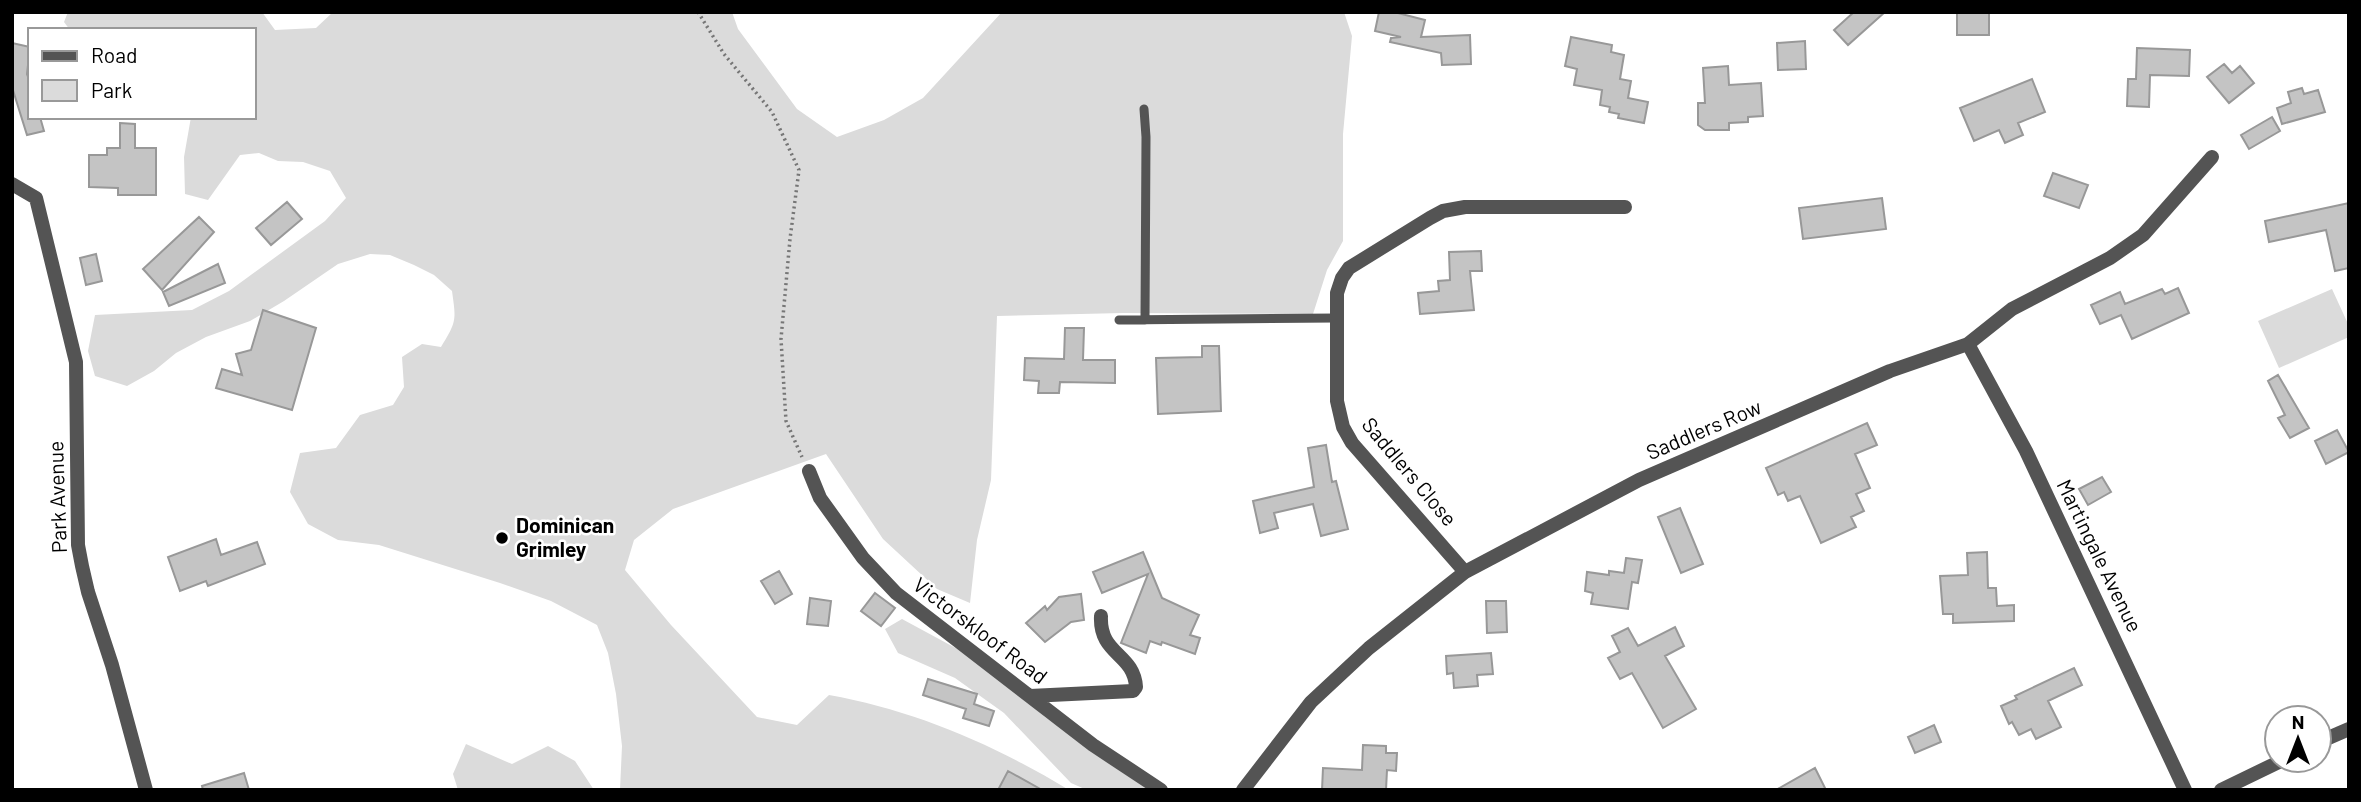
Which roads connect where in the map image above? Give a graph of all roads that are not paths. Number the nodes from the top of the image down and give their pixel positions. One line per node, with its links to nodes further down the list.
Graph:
1 (1144, 108): 7 (lane)
2 (2213, 157): 8 (street, Saddlers Row)
3 (12, 184): 14 (street, Park Avenue)
4 (1625, 207): 5 (street, Saddlers Close)
5 (1336, 318): 7 (lane); 10 (street, Saddlers Close)
6 (1119, 320): 7 (lane)
7 (1144, 320)
8 (1968, 344): 10 (street, Saddlers Row); 17 (street, Martingale Avenue)
9 (809, 471): 12 (street, Victorskloof Road)
10 (1465, 572): 16 (street, Saddlers Row)
11 (1101, 617): 12 (street)
12 (1030, 696): 15 (street, Victorskloof Road)
13 (2263, 770): 18 (street)
14 (146, 790)
15 (1161, 790)
16 (1243, 790)
17 (2185, 790)
18 (2221, 790)

